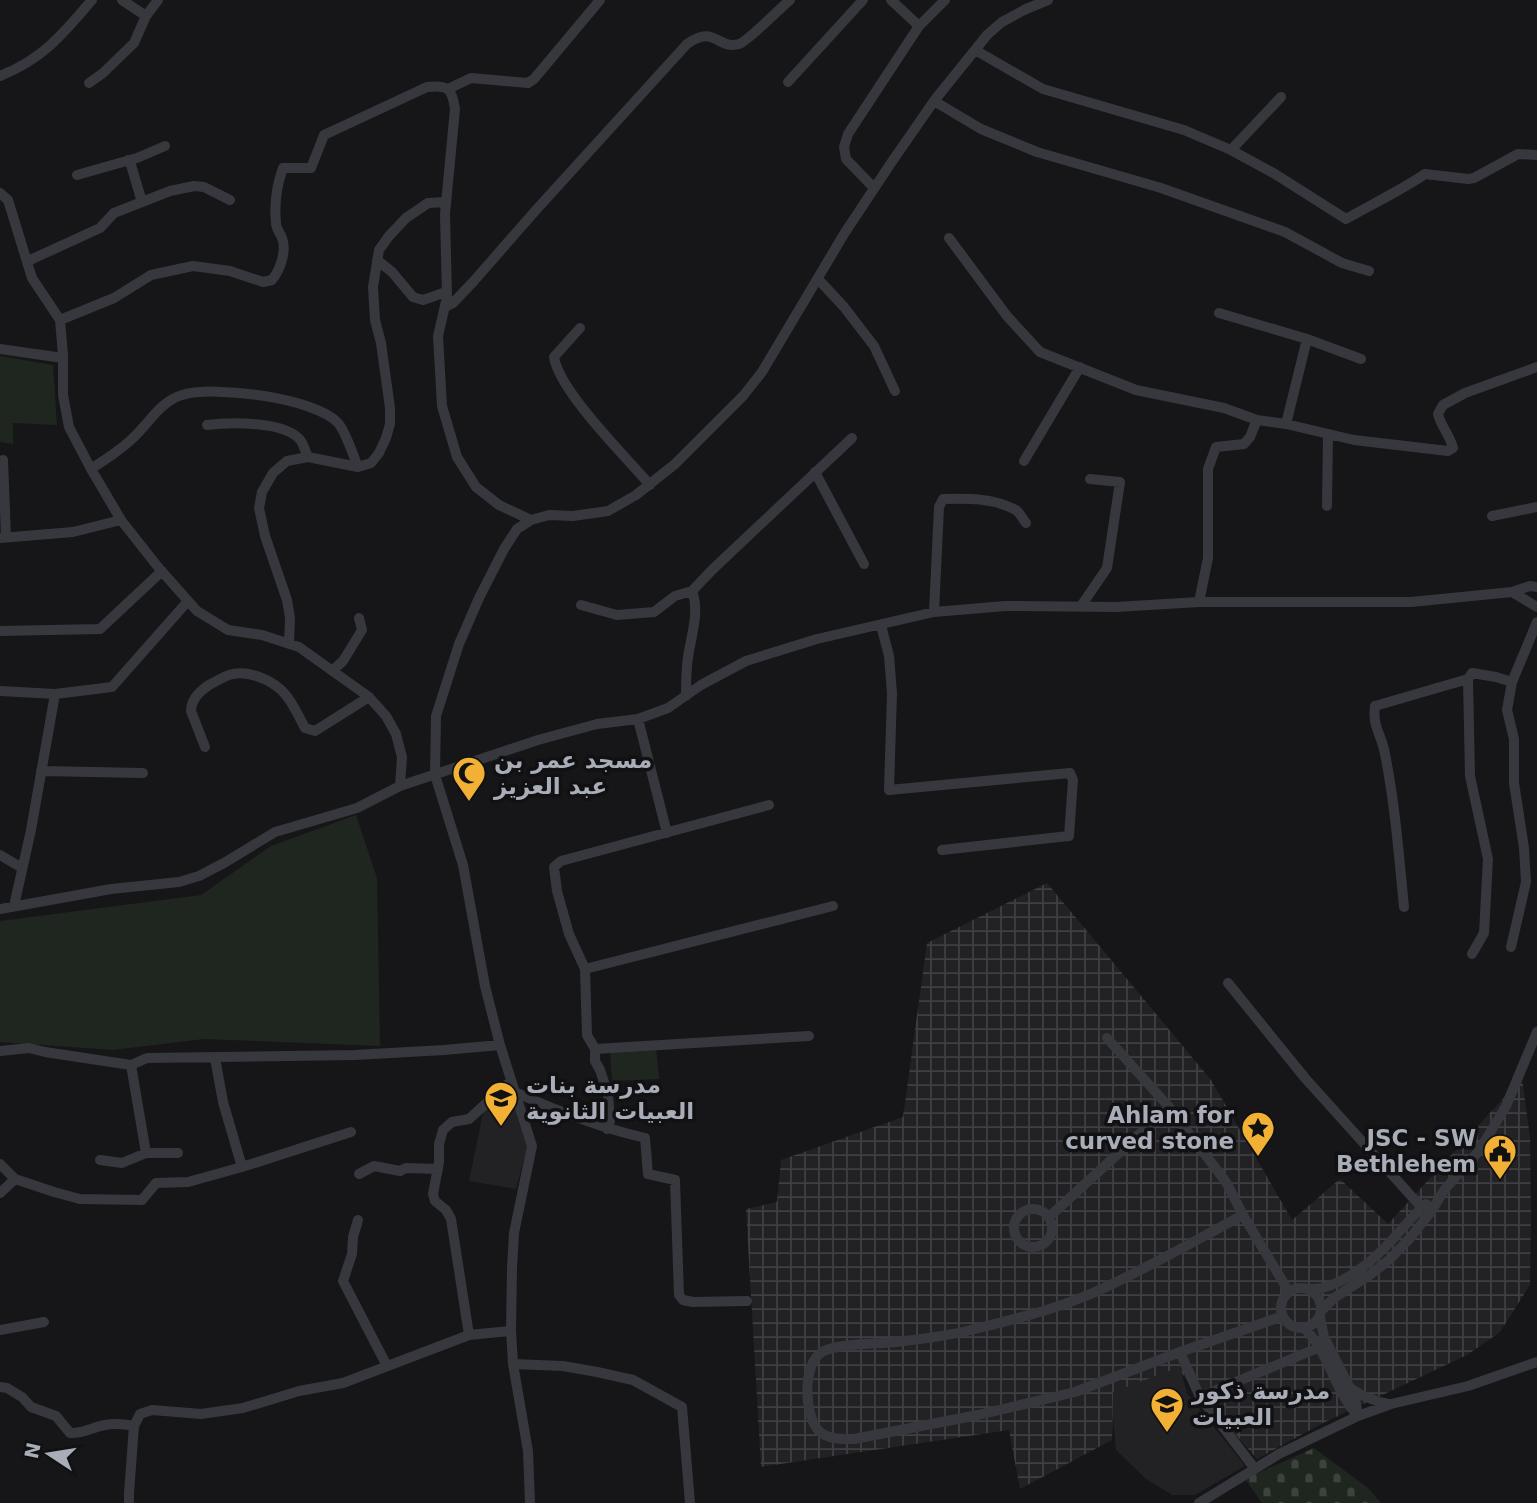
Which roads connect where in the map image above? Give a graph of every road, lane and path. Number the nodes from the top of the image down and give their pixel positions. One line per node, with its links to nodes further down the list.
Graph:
1 (92, 0): 13 (street)
2 (122, 0): 10 (street)
3 (158, 0): 10 (street)
4 (600, 0): 16 (street)
5 (790, 0): 35 (street)
6 (863, 0): 14 (street)
7 (891, 0): 11 (street)
8 (945, 0): 11 (street)
9 (1043, 1): 12 (street)
10 (146, 16): 15 (street)
11 (919, 26): 24 (street)
12 (975, 50): 18 (street); 20 (street)
13 (0, 76)
14 (788, 82)
15 (89, 83)
16 (448, 89): 28 (street); 37 (street)
17 (1281, 97): 20 (street)
18 (934, 101): 24 (street); 32 (street)
19 (165, 146): 22 (street)
20 (1231, 150): 21 (street)
21 (1537, 155)
22 (128, 160): 23 (street); 27 (street)
23 (77, 175)
24 (874, 188): 33 (street)
25 (0, 193): 31 (street)
26 (230, 200): 27 (street)
27 (142, 202): 31 (street)
28 (446, 202): 30 (street); 34 (street)
29 (949, 238): 43 (street)
30 (377, 260): 34 (street); 54 (street)
31 (28, 261): 37 (street)
32 (1369, 271)
33 (818, 279): 45 (street); 58 (street)
34 (446, 292): 35 (street)
35 (444, 307): 63 (street)
36 (1219, 313): 39 (street)
37 (60, 320): 41 (street)
38 (580, 328): 58 (street)
39 (1307, 339): 42 (street); 47 (street)
40 (0, 349): 41 (street)
41 (63, 358): 55 (street)
42 (1362, 359)
43 (1080, 367): 46 (street); 53 (street)
44 (1537, 367): 49 (street)
45 (895, 391)
46 (1257, 420): 47 (street); 72 (street)
47 (1286, 424): 49 (street)
48 (207, 425): 51 (street)
49 (1328, 434): 59 (street)
50 (852, 438): 56 (street)
51 (307, 457): 54 (street); 81 (street)
52 (3, 460): 65 (street)
53 (1024, 460)
54 (358, 467): 55 (street)
55 (90, 469): 62 (street)
56 (815, 472): 66 (street); 69 (street)
57 (1090, 480): 74 (street)
58 (650, 485): 63 (street)
59 (1327, 506)
60 (1537, 507): 61 (street)
61 (1492, 516)
62 (121, 520): 65 (street); 67 (street)
63 (531, 520): 93 (street)
64 (1027, 523): 76 (street)
65 (3, 537)
66 (864, 564)
67 (162, 571): 71 (street); 80 (street)
68 (1537, 587): 70 (street)
69 (692, 591): 73 (street); 87 (street)
70 (1512, 593): 72 (street); 75 (street)
71 (188, 601): 81 (street); 86 (street)
72 (1199, 602): 74 (street)
73 (581, 605)
74 (1081, 606): 76 (street)
75 (1537, 607)
76 (934, 612): 79 (street)
77 (359, 618): 82 (street)
78 (1537, 622): 84 (street)
79 (881, 625): 87 (street); 97 (street)
80 (0, 631)
81 (289, 643): 82 (street)
82 (333, 670): 88 (street)
83 (1468, 679): 84 (street); 102 (street); 105 (street)
84 (1512, 681): 104 (street)
85 (0, 691): 86 (street)
86 (55, 694): 91 (street)
87 (685, 696): 89 (street)
88 (369, 697): 90 (street); 94 (street)
89 (638, 719): 93 (street); 96 (street)
90 (205, 747)
91 (41, 771): 92 (street); 99 (street)
92 (143, 773)
93 (435, 775): 94 (street); 111 (street)
94 (401, 786): 100 (street)
95 (769, 805): 96 (street)
96 (667, 832): 106 (street)
97 (942, 850)
98 (0, 855): 99 (street)
99 (22, 869): 100 (street)
100 (14, 906): 103 (street)
101 (833, 906): 106 (street)
102 (1404, 907)
103 (0, 909)
104 (1511, 947)
105 (1472, 954)
106 (585, 969): 112 (street)
107 (1228, 983): 130 (street)
108 (1537, 1032): 128 (street)
109 (809, 1036): 112 (street)
110 (1107, 1038): 117 (street)
111 (500, 1045): 114 (street); 116 (street)
112 (595, 1049): 118 (street)
113 (0, 1051): 115 (street)
114 (215, 1058): 115 (street); 124 (street)
115 (131, 1065): 120 (street)
116 (513, 1087): 118 (street); 125 (street); 142 (street)
117 (1169, 1107): 131 (street); 132 (street)
118 (607, 1129): 136 (street)
119 (351, 1132): 124 (street)
120 (146, 1153): 121 (street); 122 (street)
121 (178, 1153)
122 (100, 1160)
123 (0, 1164): 127 (street)
124 (242, 1167): 127 (street)
125 (438, 1169): 126 (street); 143 (street)
126 (359, 1174)
127 (15, 1179): 129 (street)
128 (1445, 1189): 130 (street); 137 (street)
129 (0, 1193)
130 (1422, 1208): 134 (street)
131 (1243, 1215): 135 (street); 145 (street)
132 (1049, 1217)
133 (358, 1220): 148 (street)
134 (1308, 1289): 135 (street); 137 (street)
135 (1289, 1292): 138 (street)
136 (747, 1301)
137 (1320, 1314): 140 (street); 150 (street)
138 (1283, 1316): 140 (street); 145 (street)
139 (44, 1322): 141 (street)
140 (1304, 1328): 144 (street)
141 (0, 1330)
142 (512, 1331): 143 (street); 147 (street)
143 (469, 1335): 148 (street)
144 (1320, 1346): 151 (street); 153 (street)
145 (1180, 1352): 151 (street)
146 (1537, 1362): 152 (street)
147 (513, 1364): 157 (street); 158 (street)
148 (387, 1366): 154 (street)
149 (0, 1387): 154 (street)
150 (1350, 1388): 152 (street); 153 (street)
151 (1200, 1397): 155 (street)
152 (1391, 1404): 153 (street)
153 (1358, 1416): 155 (street)
154 (134, 1426): 156 (street)
155 (1255, 1469): 159 (street)
156 (129, 1503)
157 (530, 1503)
158 (690, 1503)
159 (1199, 1503)

